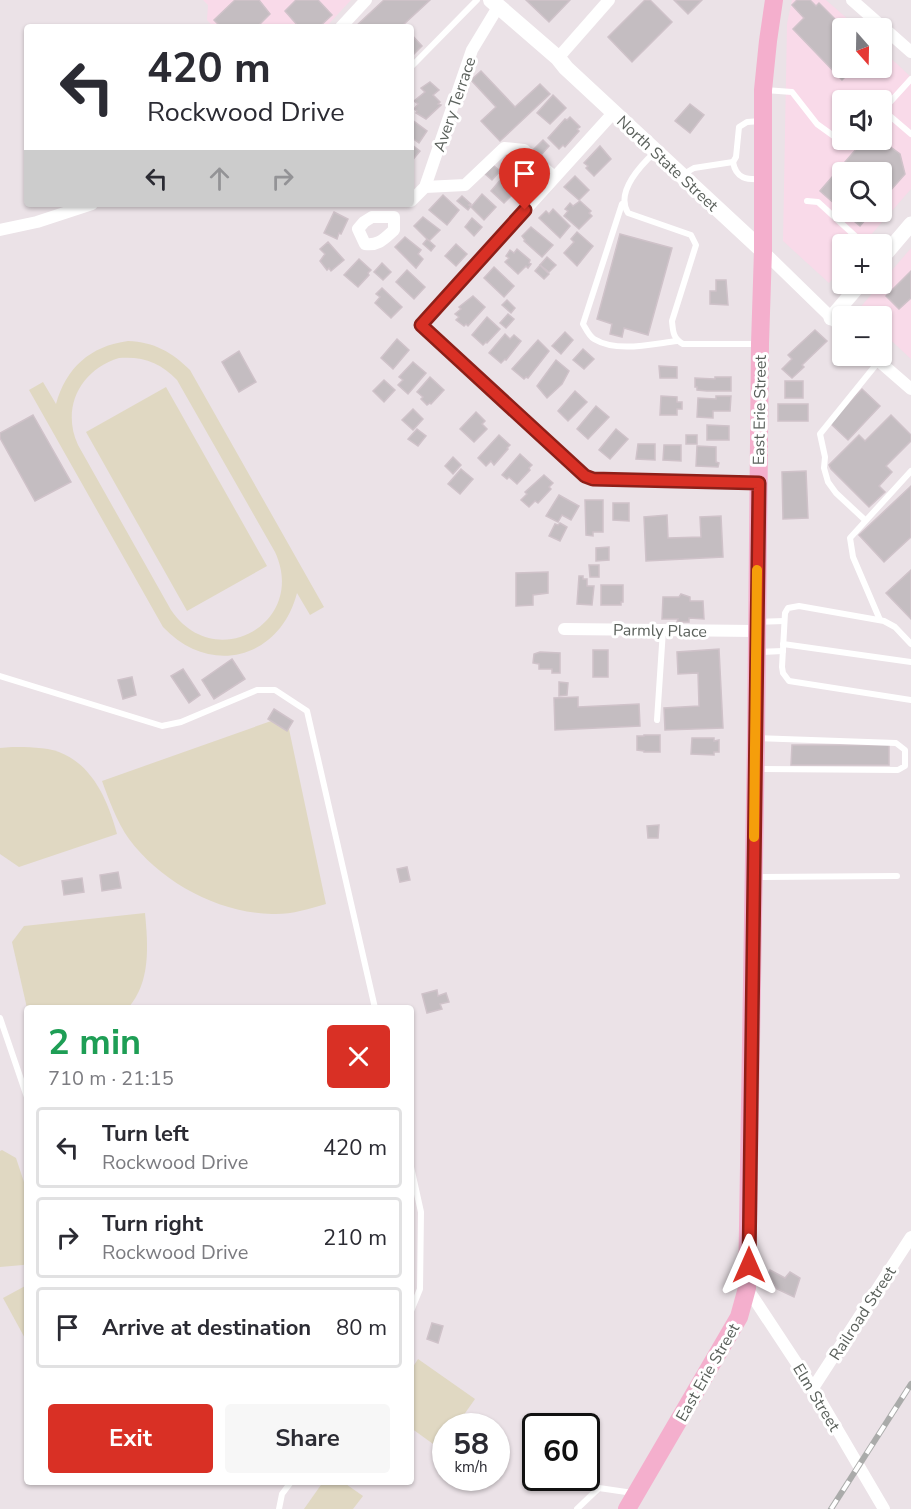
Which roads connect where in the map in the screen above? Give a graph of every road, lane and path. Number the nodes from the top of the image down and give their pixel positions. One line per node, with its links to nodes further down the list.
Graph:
1 (366, 0): 7 (street)
2 (477, 0): 10 (lane)
3 (609, 0): 9 (street)
4 (774, 0): 12 (main road, East Erie Street)
5 (852, 0): 8 (street)
6 (494, 3): 9 (main road, North State Street); 24 (street, Avery Terrace)
7 (344, 24)
8 (911, 52)
9 (558, 58): 14 (main road, North State Street)
10 (414, 64)
11 (911, 79): 13 (lane)
12 (763, 90): 16 (main road, East Erie Street); 18 (lane)
13 (892, 99)
14 (614, 112): 19 (main road, North State Street); 22 (street)
15 (892, 118): 17 (lane)
16 (763, 121): 20 (lane); 23 (main road, East Erie Street)
17 (911, 134)
18 (832, 135)
19 (656, 152): 21 (main road, North State Street); 27 (lane)
20 (733, 162): 21 (lane); 23 (lane)
21 (681, 175): 35 (main road, North State Street)
22 (554, 177): 24 (street); 44 (street)
23 (763, 179): 35 (main road, East Erie Street)
24 (425, 187): 25 (street, Avery Terrace)
25 (414, 197)
26 (807, 201): 33 (lane)
27 (623, 203): 38 (lane); 38 (lane)
28 (83, 207): 32 (street)
29 (404, 207): 30 (street, Avery Terrace)
30 (394, 217)
31 (911, 224): 34 (street)
32 (0, 230)
33 (853, 234)
34 (892, 246)
35 (763, 251): 37 (street, North State Street); 39 (main road, East Erie Street)
36 (851, 294): 37 (street)
37 (831, 318)
38 (677, 341): 39 (lane)
39 (760, 344): 44 (main road, East Erie Street)
40 (870, 366): 45 (lane)
41 (885, 366): 42 (street)
42 (911, 389)
43 (911, 471): 45 (lane)
44 (759, 483): 48 (main road, East Erie Street)
45 (865, 520): 46 (lane)
46 (880, 620): 47 (lane); 51 (lane)
47 (784, 621): 48 (lane); 52 (lane)
48 (756, 627): 50 (street, Parmly Place); 53 (main road, East Erie Street)
49 (564, 629): 50 (street, Parmly Place)
50 (663, 630): 57 (lane)
51 (911, 644)
52 (783, 647): 53 (lane); 54 (lane); 56 (lane)
53 (756, 652): 58 (main road, East Erie Street)
54 (911, 663)
55 (0, 676): 62 (lane)
56 (911, 700)
57 (657, 720)
58 (756, 738): 59 (main road, East Erie Street); 59 (lane)
59 (755, 769): 61 (main road, East Erie Street)
60 (897, 876): 61 (lane)
61 (753, 877): 67 (main road, East Erie Street)
62 (374, 1005)
63 (0, 1018): 64 (lane)
64 (24, 1088)
65 (414, 1180): 68 (lane)
66 (911, 1237): 69 (street, Railroad Street)
67 (747, 1288): 69 (street, Elm Street); 71 (main road, East Erie Street)
68 (414, 1304)
69 (813, 1388): 74 (street, Elm Street)
70 (289, 1485): 72 (lane)
71 (632, 1501): 73 (lane)
72 (279, 1509)
73 (577, 1509)
74 (884, 1509)

